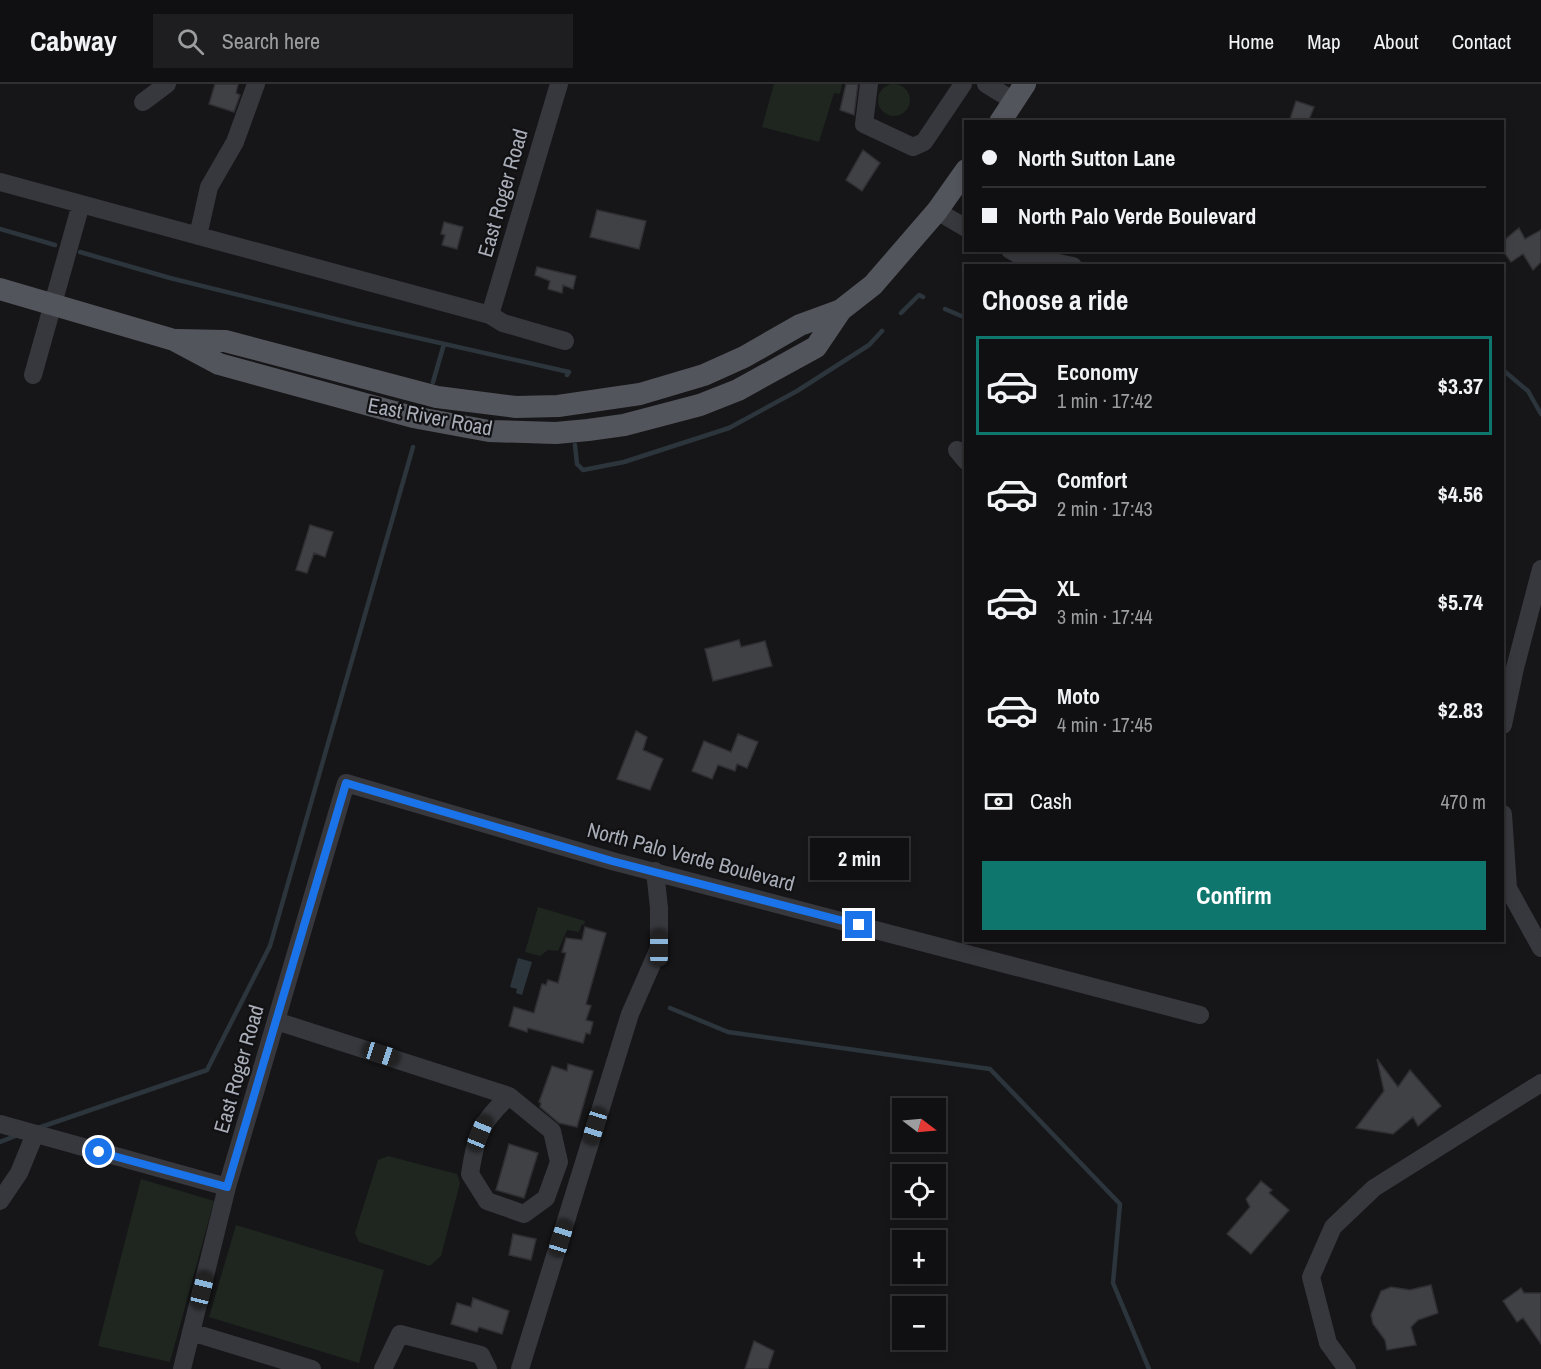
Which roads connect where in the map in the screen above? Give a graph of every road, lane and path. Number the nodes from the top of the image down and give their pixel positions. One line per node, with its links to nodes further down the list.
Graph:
1 (167, 84): 8 (street)
2 (256, 84): 15 (street)
3 (559, 84): 20 (street, East Roger Road)
4 (869, 84): 5 (street)
5 (963, 84)
6 (986, 84): 7 (street)
7 (1020, 92): 9 (main road)
8 (143, 102)
9 (1001, 120)
10 (964, 173): 13 (main road, East River Road)
11 (0, 182): 12 (street)
12 (81, 204): 15 (street); 19 (street)
13 (937, 211): 14 (street); 19 (main road, East River Road)
14 (964, 227)
15 (198, 236): 20 (street)
16 (1014, 252): 17 (street)
17 (1063, 264)
18 (0, 290): 19 (main road, East River Road)
19 (51, 304): 22 (street)
20 (490, 315): 21 (street)
21 (565, 341)
22 (33, 375)
23 (1541, 568): 24 (street)
24 (1504, 719)
25 (346, 783): 27 (street, North Palo Verde Boulevard); 30 (street, East Roger Road)
26 (1504, 829): 28 (street)
27 (655, 871): 29 (street, North Palo Verde Boulevard); 42 (street)
28 (1541, 948)
29 (1200, 1015)
30 (276, 1021): 32 (street); 35 (street, East Roger Road)
31 (1541, 1083): 43 (street)
32 (509, 1096): 32 (street)
33 (0, 1124): 34 (street)
34 (35, 1134): 35 (street); 36 (street)
35 (227, 1187): 37 (street, East Roger Road)
36 (0, 1201)
37 (191, 1332): 38 (street, East Roger Road); 39 (street)
38 (182, 1369)
39 (312, 1369)
40 (383, 1369): 41 (street)
41 (488, 1369)
42 (520, 1369)
43 (1347, 1369)

